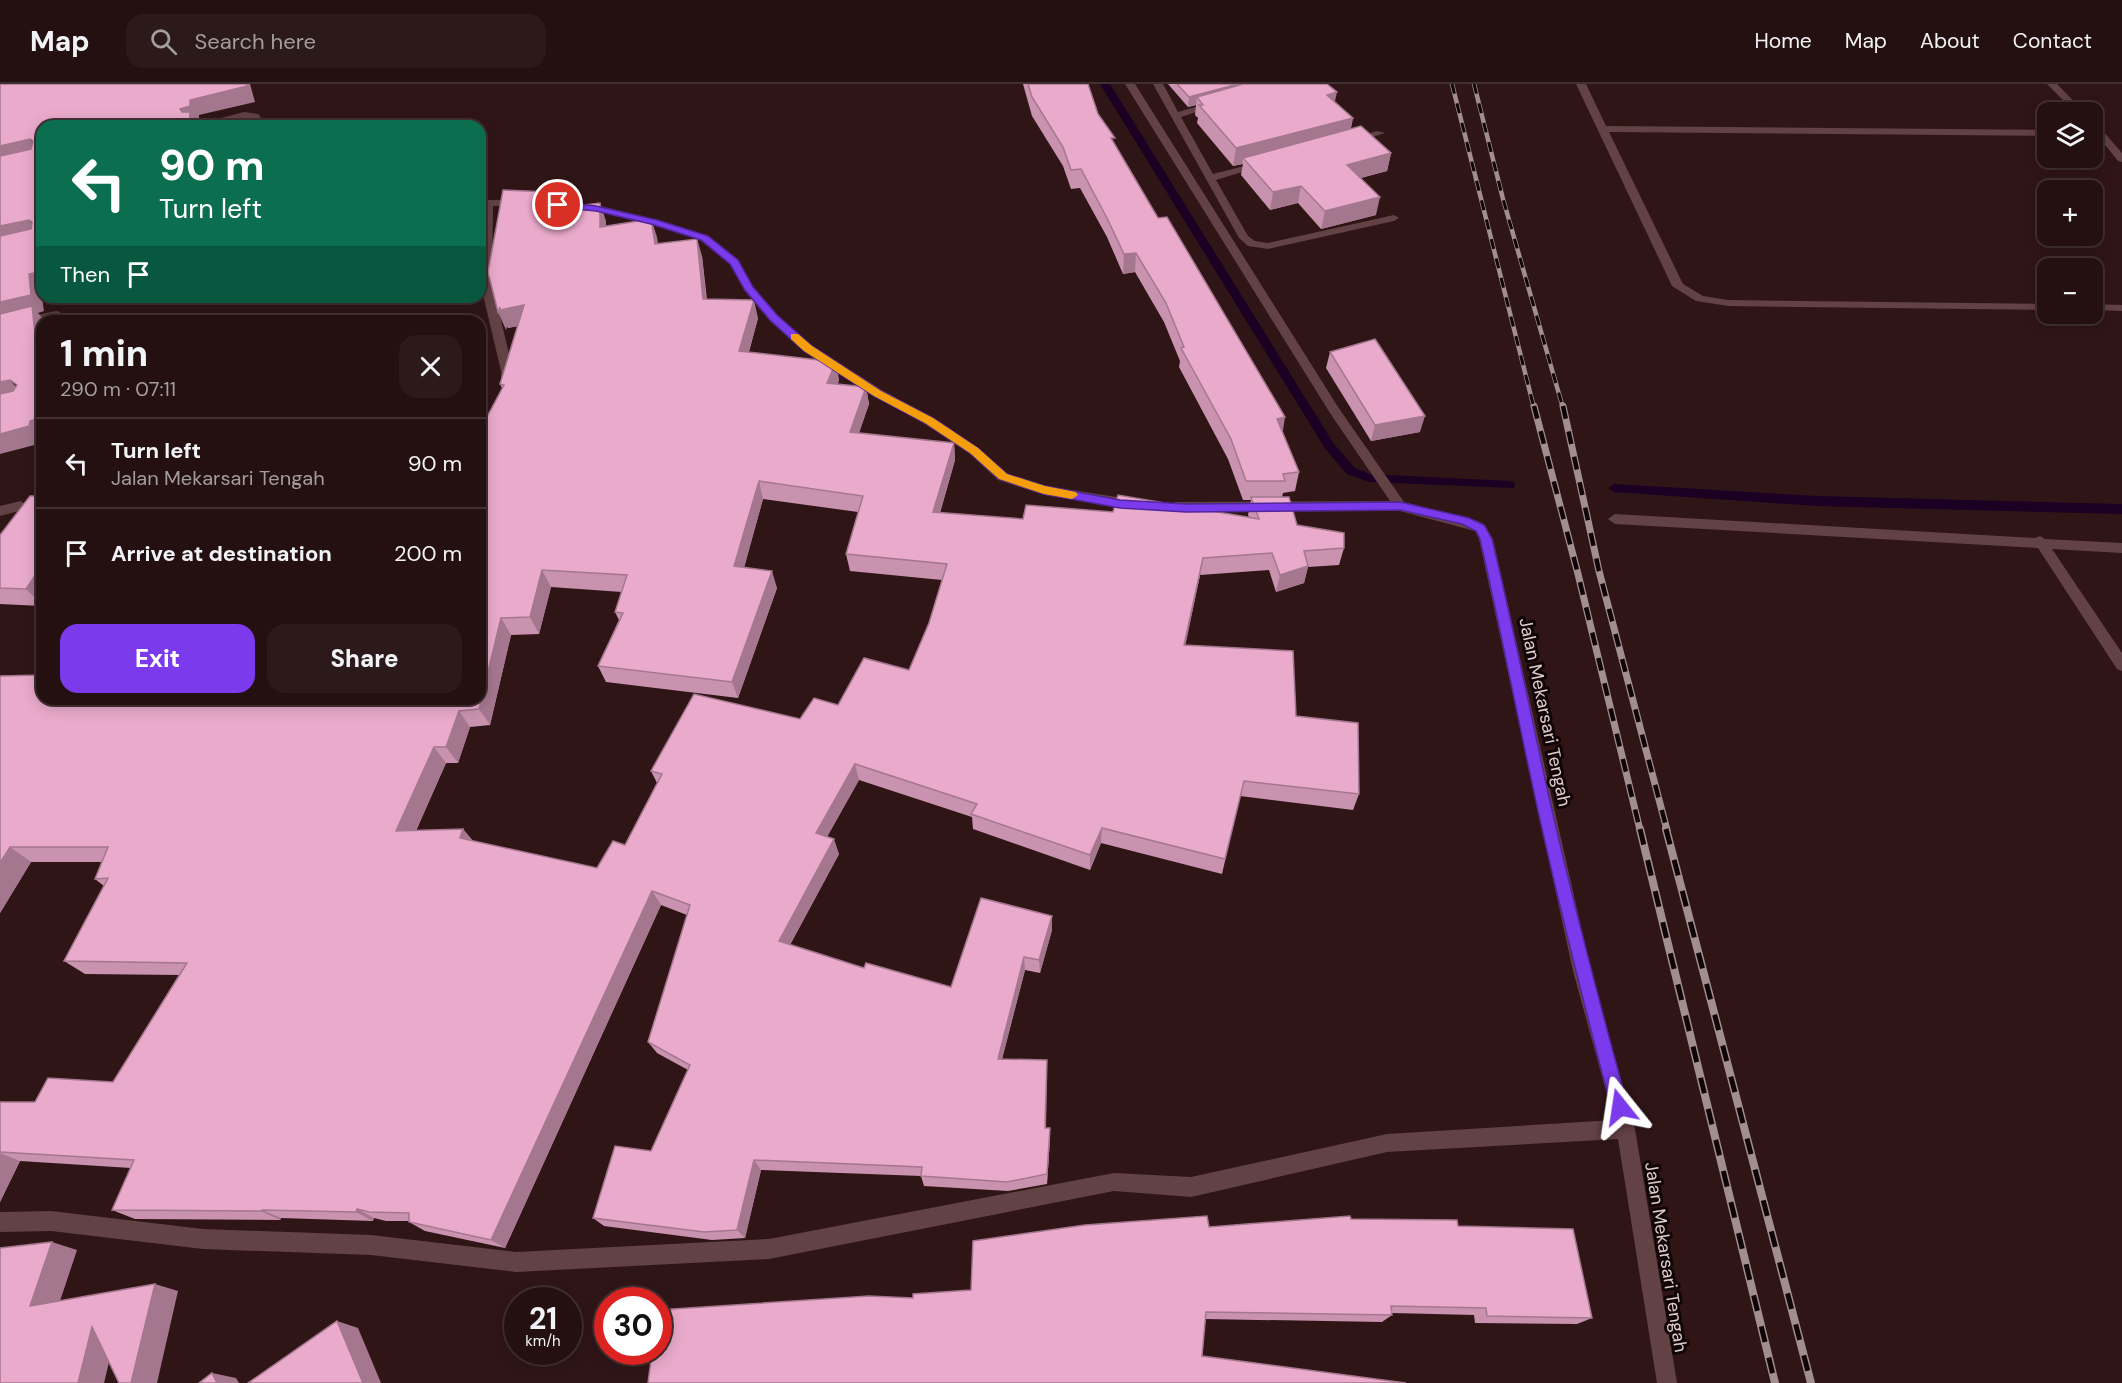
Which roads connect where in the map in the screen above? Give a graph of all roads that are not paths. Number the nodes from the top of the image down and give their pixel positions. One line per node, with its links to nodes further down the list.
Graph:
1 (1130, 84): 29 (street)
2 (1158, 84): 7 (street)
3 (1581, 84): 10 (street)
4 (2052, 84): 5 (street)
5 (2070, 102)
6 (1219, 104): 7 (street)
7 (1176, 115): 17 (street)
8 (222, 120): 9 (street)
9 (254, 120)
10 (1602, 129): 12 (street); 21 (street)
11 (1380, 133): 14 (street)
12 (2037, 133)
13 (2103, 139): 15 (street)
14 (1346, 142)
15 (2122, 159)
16 (1267, 163): 17 (street)
17 (1211, 178): 19 (street)
18 (486, 203): 29 (street, Jalan Mekarsari Tengah)
19 (1394, 218)
20 (486, 282): 28 (street)
21 (2037, 307)
22 (2103, 308): 23 (street)
23 (2122, 308)
24 (56, 314): 25 (street)
25 (52, 315)
26 (36, 319): 27 (street)
27 (0, 327)
28 (501, 400)
29 (1396, 500): 36 (street, Jalan Mekarsari Tengah)
30 (21, 506): 31 (street)
31 (0, 511)
32 (1615, 519): 33 (street)
33 (2040, 541): 34 (street); 35 (street)
34 (2122, 548)
35 (2122, 665)
36 (1626, 1129): 37 (street); 38 (street, Jalan Mekarsari Tengah)
37 (0, 1222)
38 (1667, 1383)

